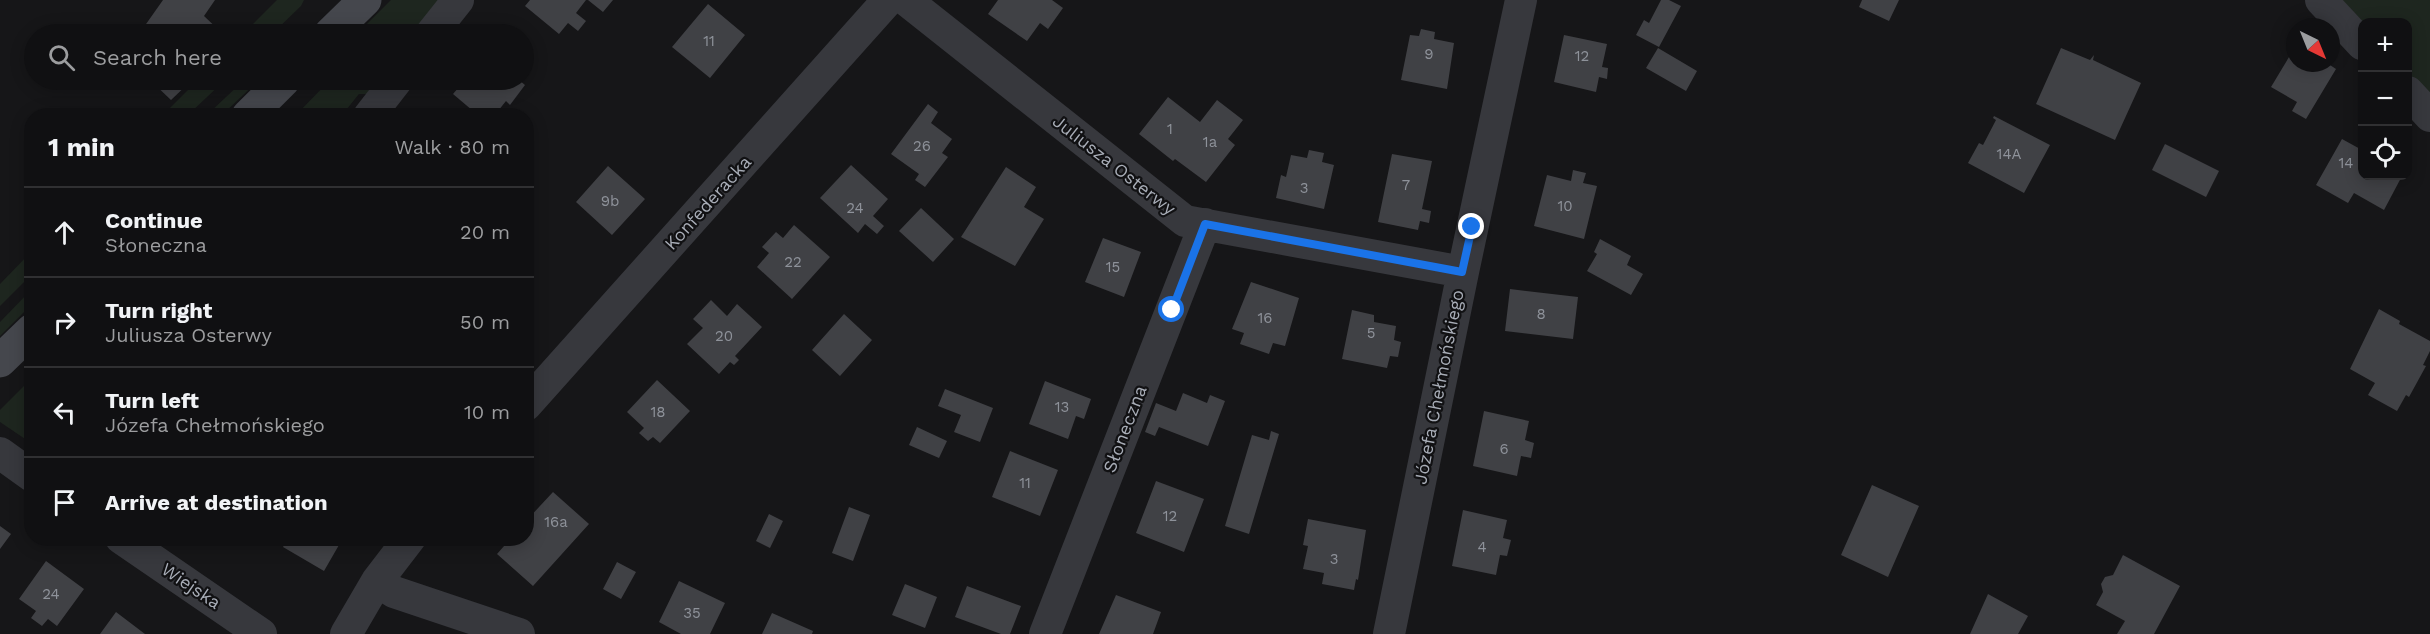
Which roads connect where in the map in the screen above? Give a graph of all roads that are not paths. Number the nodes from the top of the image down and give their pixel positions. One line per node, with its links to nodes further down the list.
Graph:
1 (365, 0): 7 (street)
2 (458, 0): 8 (street)
3 (888, 0): 20 (street, Konfederacka)
4 (906, 0): 16 (street, Juliusza Osterwy)
5 (1521, 0): 17 (street, Józefa Chełmońskiego)
6 (2321, 0): 9 (street)
7 (340, 24)
8 (439, 24)
9 (2358, 40)
10 (274, 90): 13 (street)
11 (389, 90): 14 (street)
12 (2412, 96): 15 (street)
13 (256, 108)
14 (375, 108)
15 (2430, 116)
16 (1205, 224): 17 (street, Juliusza Osterwy); 29 (street, Słoneczna)
17 (1462, 272): 30 (street, Józefa Chełmońskiego)
18 (24, 338): 19 (street)
19 (0, 361)
20 (534, 396)
21 (0, 453): 22 (street)
22 (24, 470)
23 (133, 546): 26 (street, Wiejska)
24 (404, 546): 25 (street)
25 (376, 581): 27 (street); 28 (street)
26 (261, 634)
27 (346, 634)
28 (519, 634)
29 (1045, 634)
30 (1389, 634)

